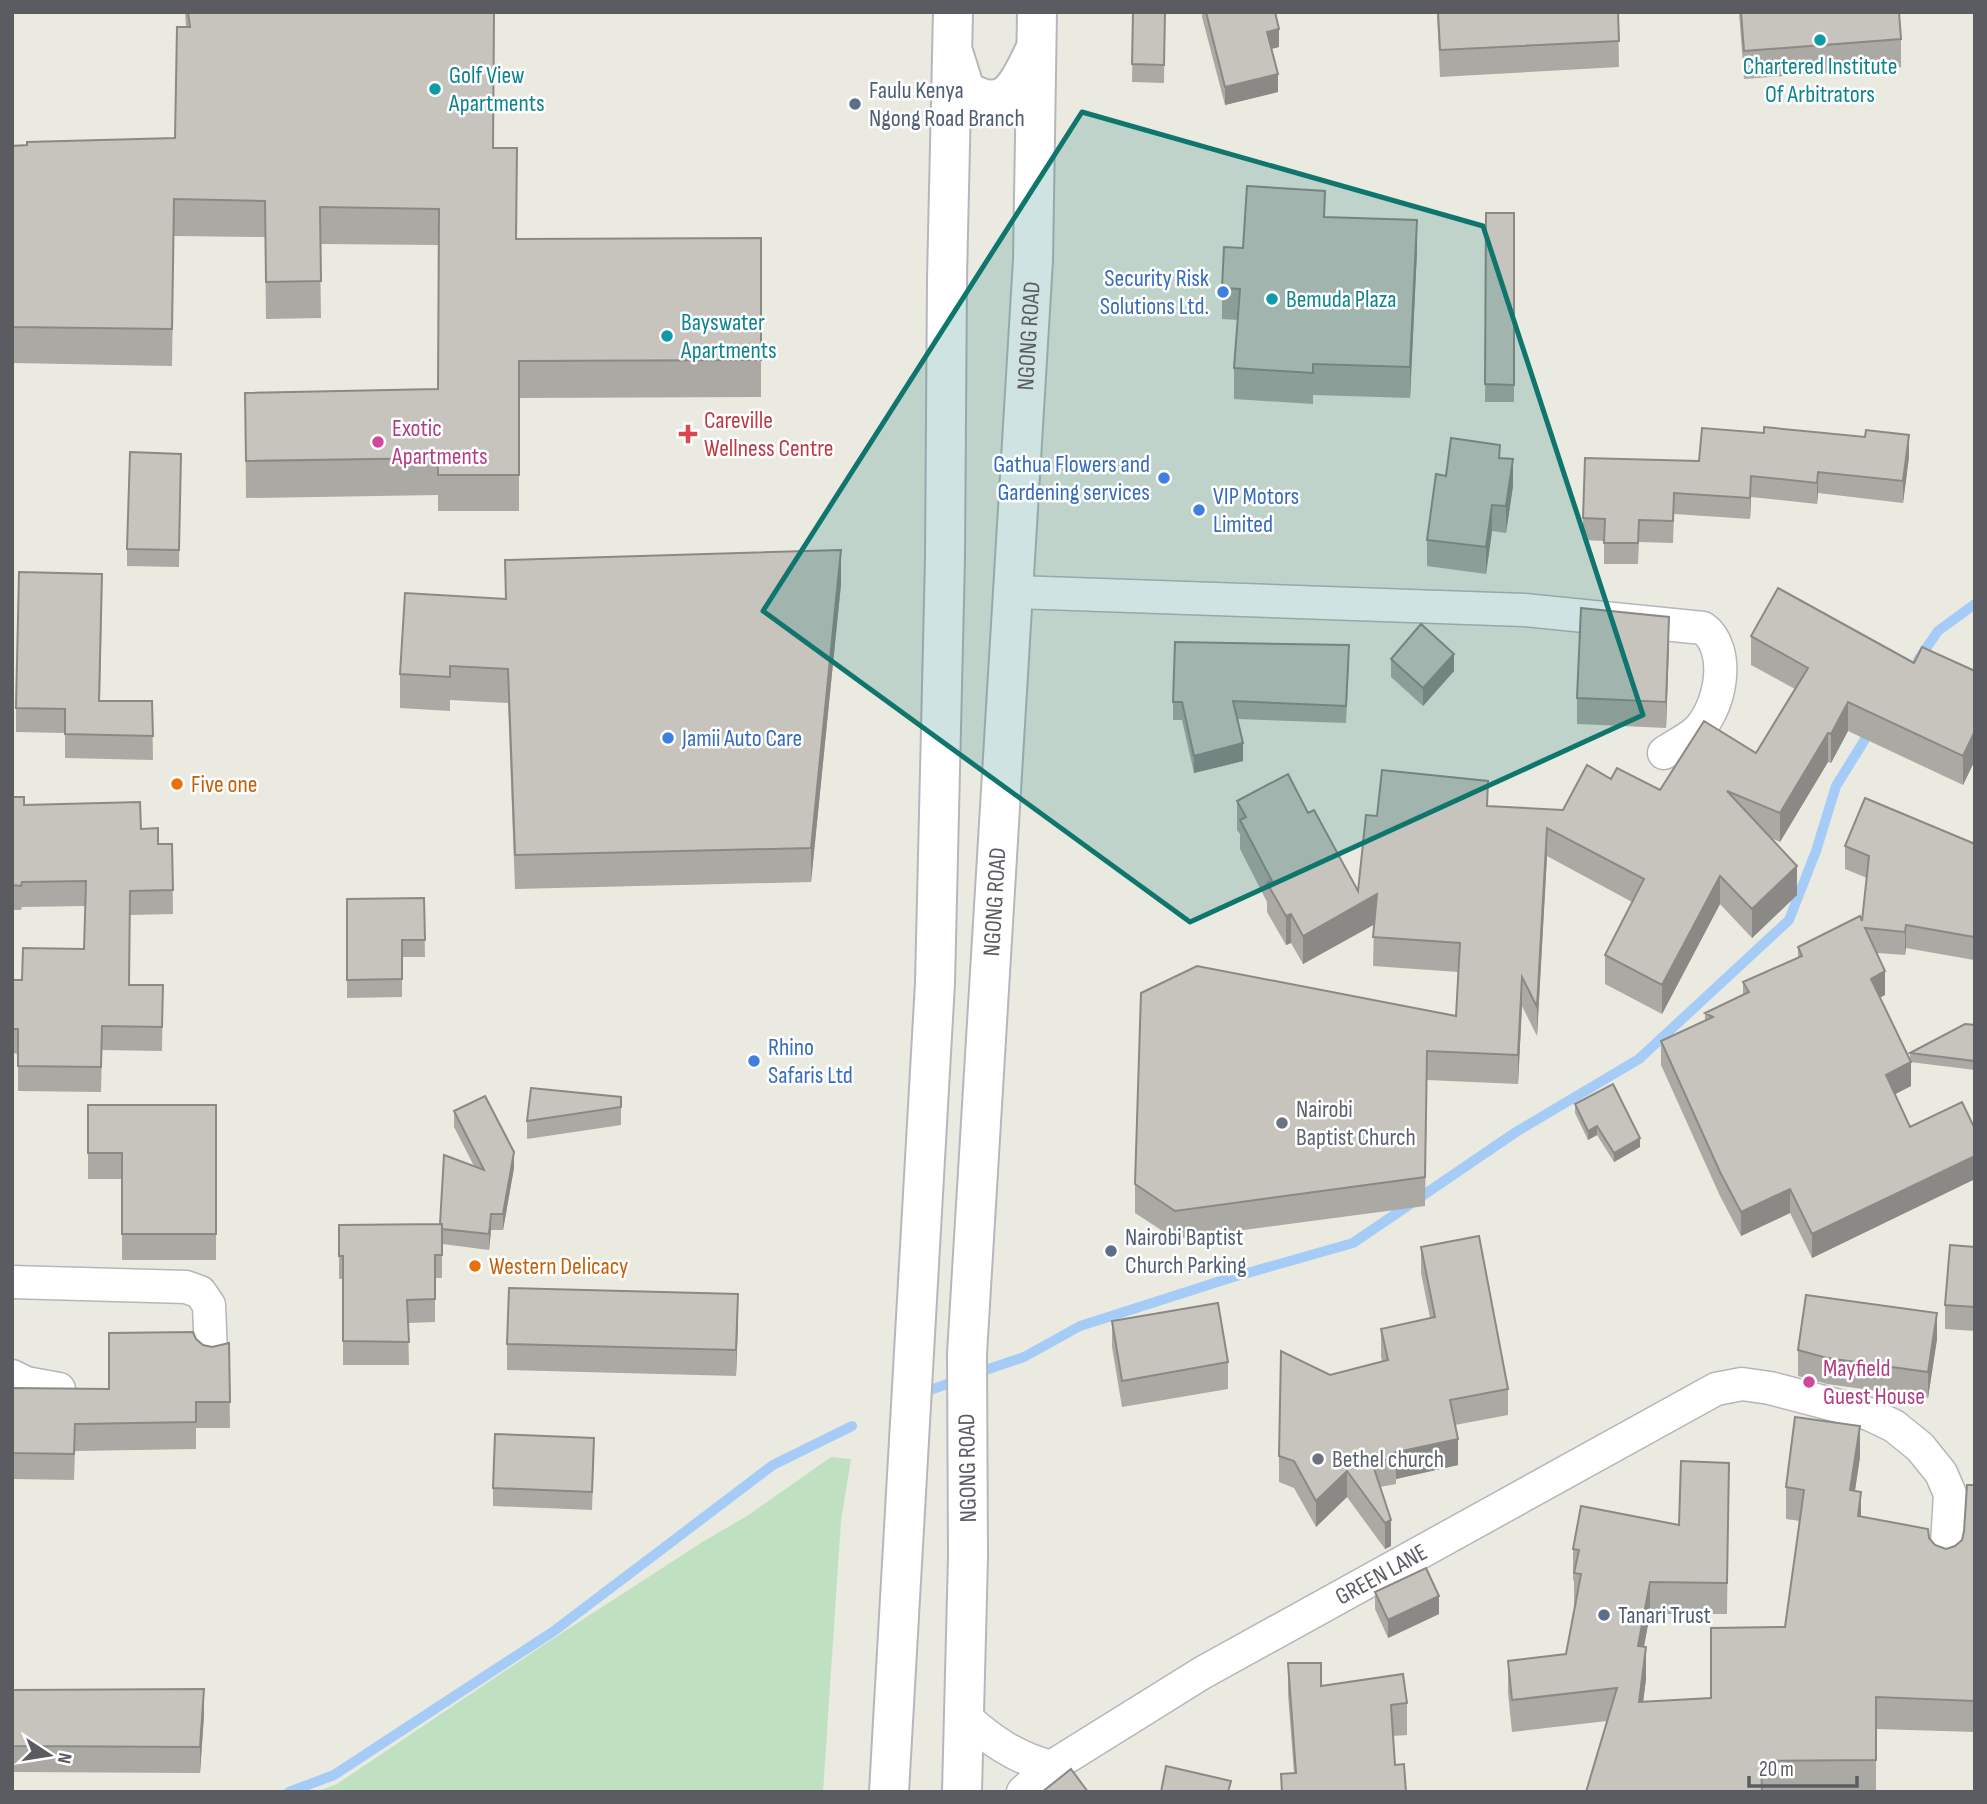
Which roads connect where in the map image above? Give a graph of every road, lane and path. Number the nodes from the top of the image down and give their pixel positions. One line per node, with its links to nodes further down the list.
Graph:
1 (953, 12): 3 (main road)
2 (1037, 29): 3 (main road); 4 (main road, NGONG ROAD)
3 (953, 54): 13 (main road)
4 (1014, 592): 5 (street); 11 (main road, NGONG ROAD)
5 (1664, 752)
6 (12, 1282): 7 (street)
7 (211, 1355)
8 (12, 1376): 9 (street)
9 (59, 1389)
10 (1946, 1562): 12 (street, GREEN LANE)
11 (964, 1716): 12 (street); 14 (main road, NGONG ROAD)
12 (1051, 1766): 15 (street, GREEN LANE)
13 (889, 1792)
14 (962, 1792)
15 (1023, 1792)

